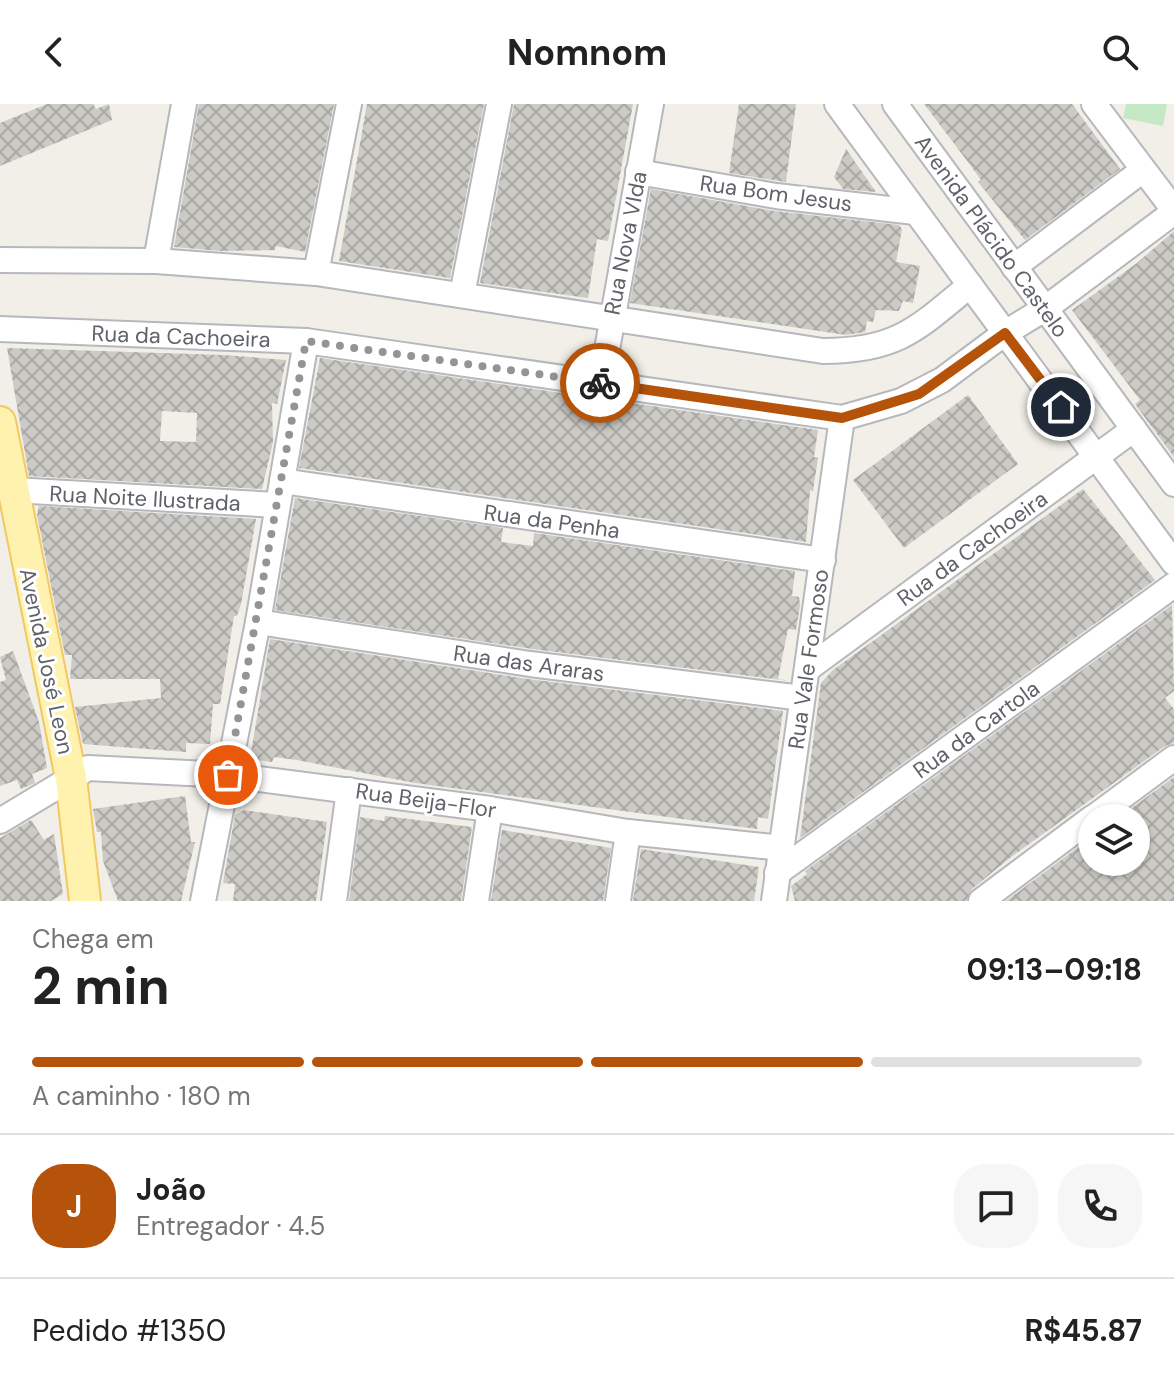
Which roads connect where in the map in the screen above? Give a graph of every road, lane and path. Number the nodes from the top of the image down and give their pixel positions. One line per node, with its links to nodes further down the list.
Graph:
1 (184, 104): 13 (street)
2 (349, 104): 15 (street)
3 (499, 104): 17 (street)
4 (651, 104): 8 (street, Rua Nova VIda)
5 (837, 104): 11 (street, Avenida Plácido Castelo)
6 (895, 104): 14 (street, Avenida Plácido Castelo)
7 (1094, 104): 9 (street)
8 (638, 172): 11 (street, Rua Bom Jesus); 19 (street, Rua Nova VIda)
9 (1145, 173): 10 (street); 14 (street)
10 (1171, 207): 18 (street, Rua da Cachoeira)
11 (915, 212): 16 (street, Avenida Plácido Castelo)
12 (0, 260): 13 (street)
13 (156, 261): 15 (street)
14 (1017, 270): 18 (street, Avenida Plácido Castelo)
15 (316, 273): 17 (street)
16 (975, 291): 19 (street); 20 (street, Avenida Plácido Castelo)
17 (462, 295): 19 (street)
18 (1042, 303): 20 (street, Rua da Cachoeira); 26 (street, Avenida Plácido Castelo)
19 (609, 327): 23 (street, Rua Nova VIda)
20 (1002, 328): 24 (street, Rua da Cachoeira); 27 (street, Avenida Plácido Castelo)
21 (0, 329): 22 (street, Rua da Cachoeira)
22 (306, 341): 23 (street, Rua da Cachoeira); 28 (street)
23 (601, 379): 24 (street, Rua da Cachoeira)
24 (842, 418): 33 (street, Rua Vale Formoso)
25 (0, 422): 30 (main road, Avenida José Leon)
26 (1134, 429): 27 (street, Rua da Cachoeira); 29 (street, Avenida Plácido Castelo)
27 (1099, 456): 34 (street, Avenida Plácido Castelo); 37 (street, Rua da Cachoeira)
28 (282, 481): 31 (street); 33 (street, Rua da Penha)
29 (1174, 484)
30 (13, 490): 31 (street, Rua Noite Ilustrada); 32 (main road, Avenida José Leon)
31 (277, 505): 36 (street)
32 (10, 530): 41 (main road, Avenida José Leon)
33 (823, 560): 37 (street, Rua Vale Formoso)
34 (1174, 563)
35 (1174, 585): 49 (street, Rua da Cartola)
36 (258, 622): 38 (street, Rua das Araras); 40 (street)
37 (810, 667): 38 (street, Rua Vale Formoso)
38 (802, 698): 48 (street, Rua Vale Formoso)
39 (1174, 758): 43 (street)
40 (228, 775): 41 (street, Rua Beija-Flor); 42 (street, Rua Beija-Flor); 51 (street)
41 (71, 778): 45 (street, Rua Beija-Flor); 50 (main road, Avenida José Leon)
42 (349, 790): 44 (street, Rua Beija-Flor); 52 (street)
43 (1111, 804)
44 (490, 809): 47 (street, Rua Beija-Flor); 53 (street)
45 (0, 821)
46 (1078, 828): 56 (street)
47 (628, 832): 48 (street, Rua Beija-Flor); 54 (street)
48 (782, 848): 49 (street, Rua Vale Formoso)
49 (777, 873): 55 (street, Rua Vale Formoso)
50 (85, 901)
51 (203, 901)
52 (334, 901)
53 (476, 901)
54 (618, 901)
55 (774, 901)
56 (981, 901)

